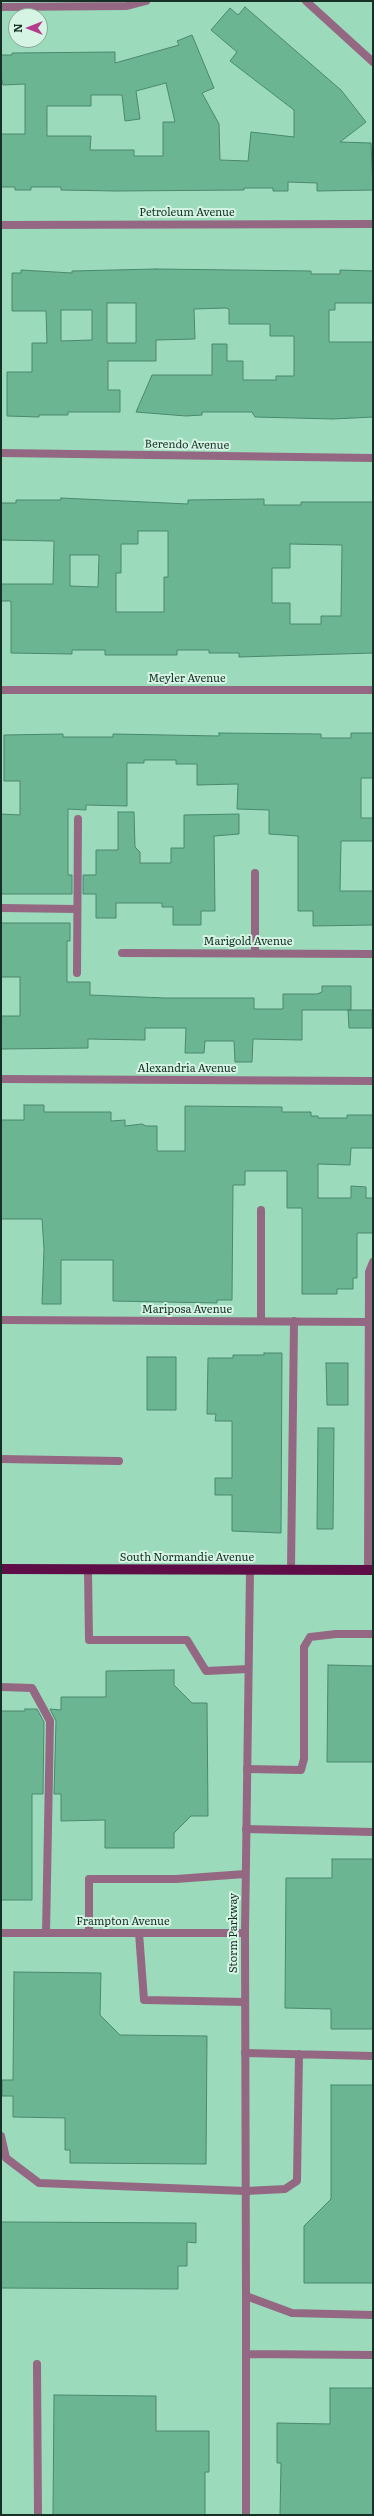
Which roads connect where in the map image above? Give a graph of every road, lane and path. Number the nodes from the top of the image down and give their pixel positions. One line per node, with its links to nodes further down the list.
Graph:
1 (146, 1): 3 (street)
2 (306, 1): 4 (street)
3 (1, 7)
4 (373, 62)
5 (373, 224): 6 (street, Petroleum Avenue)
6 (1, 225)
7 (1, 453): 8 (street, Berendo Avenue)
8 (373, 458)
9 (1, 690): 10 (street, Meyler Avenue)
10 (373, 690)
11 (78, 820): 14 (street)
12 (255, 873): 16 (street)
13 (1, 908): 14 (street)
14 (77, 909): 18 (street)
15 (122, 953): 16 (street, Marigold Avenue)
16 (255, 953): 17 (street, Marigold Avenue)
17 (373, 954)
18 (77, 973)
19 (1, 1079): 20 (street, Alexandria Avenue)
20 (373, 1082)
21 (261, 1210): 24 (street)
22 (373, 1262): 26 (street)
23 (1, 1320): 24 (street, Mariposa Avenue)
24 (261, 1321): 25 (street, Mariposa Avenue)
25 (294, 1322): 26 (street, Mariposa Avenue); 32 (street)
26 (372, 1322): 33 (street)
27 (1, 1459): 28 (street)
28 (119, 1461)
29 (1, 1569): 30 (main road, South Normandie Avenue)
30 (88, 1569): 31 (main road, South Normandie Avenue); 35 (street)
31 (250, 1570): 32 (main road, South Normandie Avenue); 35 (street, Storm Parkway)
32 (291, 1570): 33 (main road, South Normandie Avenue)
33 (371, 1570)
34 (373, 1634): 37 (street)
35 (248, 1669): 37 (street, Storm Parkway)
36 (1, 1687): 42 (street)
37 (247, 1769): 38 (street, Storm Parkway)
38 (246, 1829): 39 (street); 40 (street, Storm Parkway)
39 (373, 1832)
40 (245, 1874): 43 (street); 45 (street, Storm Parkway)
41 (1, 1932): 42 (street, Frampton Avenue)
42 (46, 1932): 43 (street, Frampton Avenue)
43 (89, 1932): 44 (street, Frampton Avenue)
44 (139, 1933): 45 (street, Frampton Avenue); 46 (street)
45 (245, 1933): 46 (street, Storm Parkway)
46 (245, 2002): 47 (street, Storm Parkway)
47 (245, 2053): 48 (street); 51 (street, Storm Parkway)
48 (299, 2054): 49 (street); 51 (street)
49 (373, 2056)
50 (1, 2136): 51 (street)
51 (246, 2191): 52 (street, Storm Parkway)
52 (246, 2296): 53 (street); 54 (street, Storm Parkway)
53 (373, 2315)
54 (246, 2354): 55 (street); 58 (street, Storm Parkway)
55 (373, 2355)
56 (37, 2364): 57 (street)
57 (38, 2515)
58 (246, 2515)

